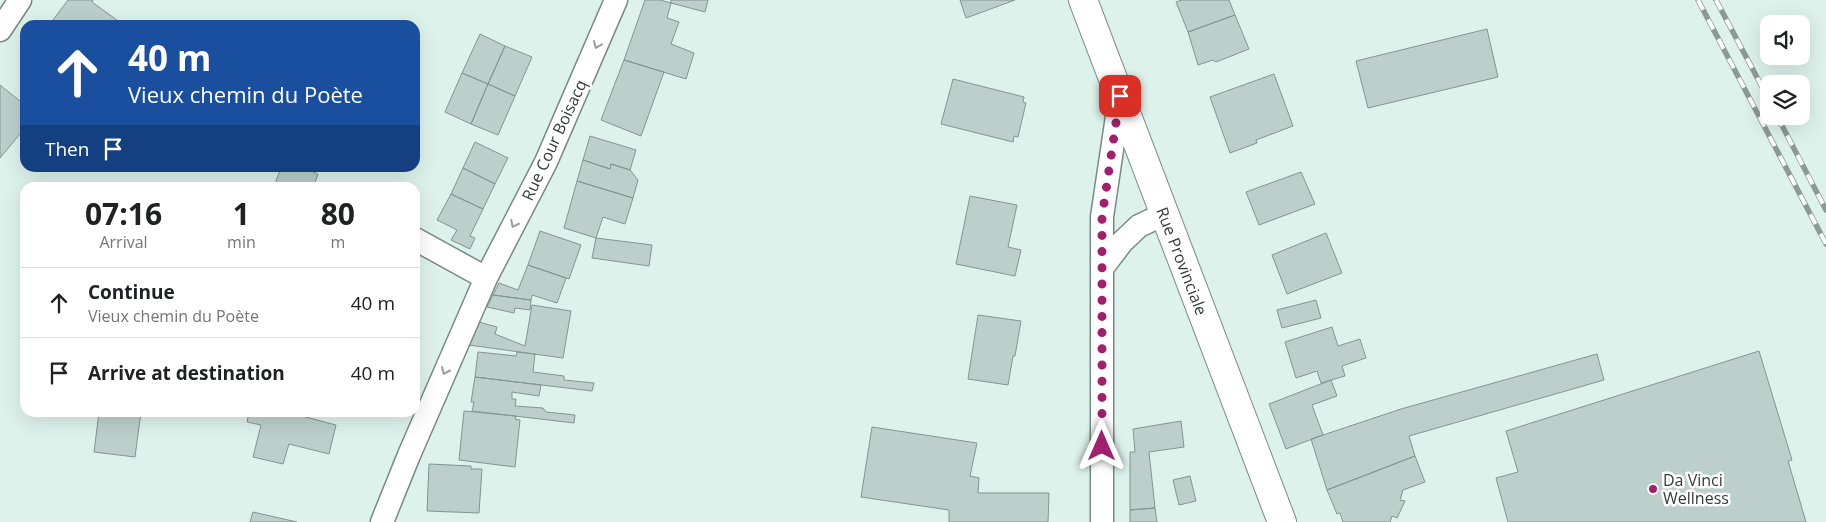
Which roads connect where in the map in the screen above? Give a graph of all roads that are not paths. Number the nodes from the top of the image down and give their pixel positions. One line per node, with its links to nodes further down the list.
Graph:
1 (20, 0): 4 (street)
2 (616, 0): 9 (street, Rue Cour Boisacq, one-way to 9)
3 (1083, 0): 5 (main road, Rue Provinciale)
4 (0, 30)
5 (1120, 96): 6 (main road, Rue Provinciale); 8 (street)
6 (1164, 214): 8 (street); 12 (main road, Rue Provinciale)
7 (420, 242): 9 (street)
8 (1102, 267): 11 (street)
9 (486, 278): 10 (street, Rue Cour Boisacq, one-way to 10)
10 (382, 522)
11 (1102, 522)
12 (1282, 522)

